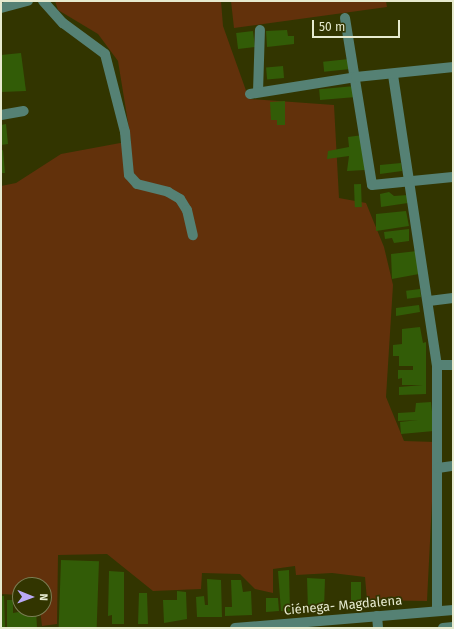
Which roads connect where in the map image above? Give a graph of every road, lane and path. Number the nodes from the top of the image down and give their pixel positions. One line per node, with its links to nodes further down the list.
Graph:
1 (28, 1): 3 (street)
2 (43, 1): 13 (street)
3 (1, 8)
4 (345, 18): 8 (street)
5 (260, 30): 8 (street)
6 (453, 67): 7 (street)
7 (393, 75): 8 (street); 12 (street)
8 (356, 77): 12 (street)
9 (24, 112): 10 (street)
10 (1, 115)
11 (453, 177): 12 (street)
12 (410, 181): 15 (street)
13 (193, 235)
14 (453, 298): 15 (street)
15 (429, 301): 16 (street)
16 (436, 365): 17 (street); 19 (street)
17 (453, 365)
18 (453, 466): 19 (street)
19 (438, 468): 21 (street)
20 (453, 610): 21 (street, Ciénega- Magdalena)
21 (436, 611): 22 (street, Ciénega- Magdalena)
22 (377, 616): 23 (street, Ciénega- Magdalena); 26 (street)
23 (254, 627): 25 (street, Ciénega- Magdalena)
24 (453, 627): 27 (street)
25 (235, 628)
26 (378, 628)
27 (443, 628)

